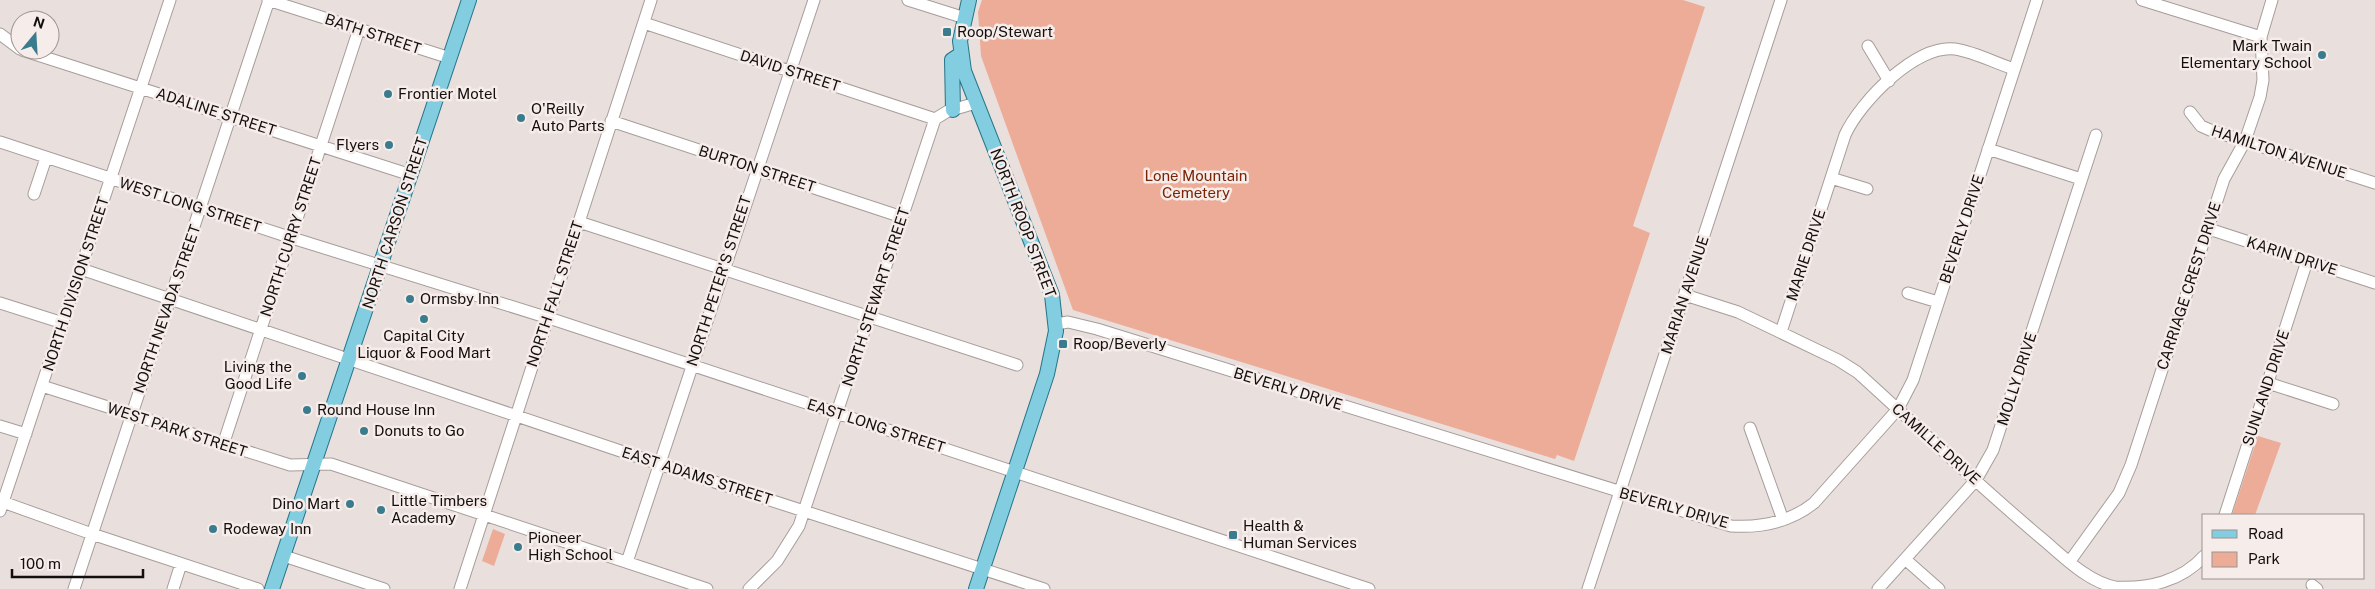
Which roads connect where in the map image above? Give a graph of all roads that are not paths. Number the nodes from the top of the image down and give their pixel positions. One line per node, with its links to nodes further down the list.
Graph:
1 (170, 0): 25 (street, NORTH DIVISION STREET)
2 (268, 0): 14 (street, BATH STREET); 29 (street, NORTH NEVADA STREET)
3 (469, 0): 20 (main road, NORTH CARSON STREET)
4 (652, 0): 13 (street, NORTH FALL STREET)
5 (814, 0): 23 (street, NORTH PETER'S STREET)
6 (908, 0): 12 (street)
7 (969, 0): 12 (main road, NORTH ROOP STREET)
8 (1781, 0): 57 (street, MARIAN AVENUE)
9 (2037, 0): 22 (street, BEVERLY DRIVE)
10 (2142, 0): 16 (street)
11 (2272, 0): 16 (street, CARRIAGE CREST DRIVE)
12 (965, 18): 19 (main road, NORTH ROOP STREET)
13 (644, 23): 23 (street, DAVID STREET); 31 (street, NORTH FALL STREET)
14 (359, 29): 20 (street, BATH STREET); 35 (street, NORTH CURRY STREET)
15 (0, 34): 17 (street, ADALINE STREET)
16 (2261, 37): 33 (street, CARRIAGE CREST DRIVE)
17 (10, 42)
18 (1868, 46): 24 (street)
19 (961, 54): 26 (main road, NORTH ROOP STREET); 27 (main road)
20 (450, 58): 39 (main road, NORTH CARSON STREET)
21 (52, 60): 25 (street, ADALINE STREET)
22 (2014, 69): 24 (street, MARIE DRIVE); 36 (street, BEVERLY DRIVE)
23 (790, 70): 30 (street, DAVID STREET); 38 (street, NORTH PETER'S STREET)
24 (1889, 81): 40 (street, MARIE DRIVE)
25 (140, 88): 29 (street, ADALINE STREET); 41 (street, NORTH DIVISION STREET)
26 (976, 103): 27 (street); 64 (main road, NORTH ROOP STREET)
27 (953, 110): 30 (street)
28 (2190, 112): 33 (street, HAMILTON AVENUE)
29 (231, 116): 35 (street, ADALINE STREET); 46 (street, NORTH NEVADA STREET)
30 (935, 119): 47 (street, NORTH STEWART STREET)
31 (611, 121): 38 (street, BURTON STREET); 48 (street, NORTH FALL STREET)
32 (2096, 135): 42 (street, MOLLY DRIVE)
33 (2245, 141): 43 (street, HAMILTON AVENUE); 49 (street, CARRIAGE CREST DRIVE)
34 (0, 142): 37 (street, WEST LONG STREET)
35 (320, 146): 39 (street, ADALINE STREET); 50 (street, NORTH CURRY STREET)
36 (1988, 149): 42 (street); 59 (street, BEVERLY DRIVE)
37 (46, 158): 41 (street, WEST LONG STREET); 45 (street)
38 (756, 168): 47 (street, BURTON STREET); 54 (street, NORTH PETER'S STREET)
39 (411, 174): 52 (main road, NORTH CARSON STREET)
40 (1831, 178): 44 (street); 66 (street, MARIE DRIVE)
41 (111, 179): 46 (street, WEST LONG STREET); 53 (street, NORTH DIVISION STREET)
42 (2081, 179): 84 (street, MOLLY DRIVE)
43 (2375, 183)
44 (1867, 189)
45 (34, 194)
46 (201, 209): 50 (street, WEST LONG STREET); 58 (street, NORTH NEVADA STREET)
47 (902, 216): 61 (street, NORTH STEWART STREET)
48 (579, 222): 54 (street); 62 (street, NORTH FALL STREET)
49 (2208, 229): 51 (street, KARIN DRIVE); 95 (street, CARRIAGE CREST DRIVE)
50 (289, 237): 52 (street, WEST LONG STREET); 65 (street, NORTH CURRY STREET)
51 (2307, 261): 55 (street, KARIN DRIVE); 70 (street, SUNLAND DRIVE)
52 (381, 266): 62 (street, EAST LONG STREET); 67 (main road, NORTH CARSON STREET)
53 (81, 269): 58 (street, EAST ADAMS STREET); 63 (street, NORTH DIVISION STREET)
54 (724, 269): 61 (street); 68 (street, NORTH PETER'S STREET)
55 (2375, 283)
56 (1908, 293): 59 (street)
57 (1685, 296): 66 (street, CAMILLE DRIVE); 85 (street, MARIAN AVENUE)
58 (171, 299): 65 (street, EAST ADAMS STREET); 75 (street, NORTH NEVADA STREET)
59 (1938, 302): 73 (street, BEVERLY DRIVE)
60 (0, 303): 63 (street)
61 (870, 316): 69 (street); 74 (street, NORTH STEWART STREET)
62 (546, 317): 68 (street, EAST LONG STREET); 76 (street, NORTH FALL STREET)
63 (63, 323): 71 (street, NORTH DIVISION STREET)
64 (1056, 324): 83 (main road, NORTH ROOP STREET); 85 (street, BEVERLY DRIVE)
65 (262, 329): 67 (street, EAST ADAMS STREET); 80 (street, NORTH CURRY STREET)
66 (1781, 332): 73 (street, CAMILLE DRIVE)
67 (350, 359): 76 (street, EAST ADAMS STREET); 81 (main road, NORTH CARSON STREET)
68 (691, 365): 74 (street, EAST LONG STREET); 82 (street, NORTH PETER'S STREET)
69 (1017, 365)
70 (2268, 383): 72 (street); 88 (street, SUNLAND DRIVE)
71 (42, 386): 75 (street, WEST PARK STREET); 79 (street, NORTH DIVISION STREET)
72 (2333, 404)
73 (1898, 409): 84 (street, CAMILLE DRIVE); 90 (street, BEVERLY DRIVE)
74 (838, 413): 83 (street, EAST LONG STREET); 87 (street, NORTH STEWART STREET)
75 (132, 415): 80 (street, WEST PARK STREET); 91 (street, NORTH NEVADA STREET)
76 (516, 416): 82 (street, EAST ADAMS STREET); 89 (street, NORTH FALL STREET)
77 (0, 426): 79 (street)
78 (1750, 428): 90 (street)
79 (26, 434): 86 (street, NORTH DIVISION STREET)
80 (223, 445): 81 (street, WEST PARK STREET)
81 (314, 464): 89 (street, WEST PARK STREET); 92 (main road, NORTH CARSON STREET)
82 (659, 464): 87 (street, EAST ADAMS STREET); 96 (street, NORTH PETER'S STREET)
83 (1014, 471): 98 (main road, NORTH ROOP STREET); 109 (street, EAST LONG STREET)
84 (1976, 480): 94 (street, MOLLY DRIVE); 95 (street, CAMILLE DRIVE)
85 (1621, 493): 90 (street, BEVERLY DRIVE); 110 (street, MARIAN AVENUE)
86 (1, 505): 91 (street)
87 (805, 511): 98 (street, EAST ADAMS STREET); 106 (street, NORTH STEWART STREET)
88 (2225, 514)
89 (484, 515): 96 (street, WEST PARK STREET); 104 (street, NORTH FALL STREET)
90 (1783, 520)
91 (92, 534): 97 (street); 99 (street, NORTH NEVADA STREET)
92 (284, 556): 102 (main road, NORTH CARSON STREET); 103 (street)
93 (2202, 558): 95 (street, CAMILLE DRIVE)
94 (1905, 559): 111 (street, MOLLY DRIVE); 112 (street)
95 (2070, 561)
96 (627, 562): 105 (street, WEST PARK STREET)
97 (182, 564): 100 (street); 101 (street)
98 (982, 569): 107 (main road, NORTH ROOP STREET); 108 (street, EAST ADAMS STREET)
99 (74, 589)
100 (173, 589)
101 (258, 589)
102 (272, 589)
103 (384, 589)
104 (460, 589)
105 (707, 589)
106 (749, 589)
107 (976, 589)
108 (1044, 589)
109 (1369, 589)
110 (1588, 589)
111 (1878, 589)
112 (1939, 589)

